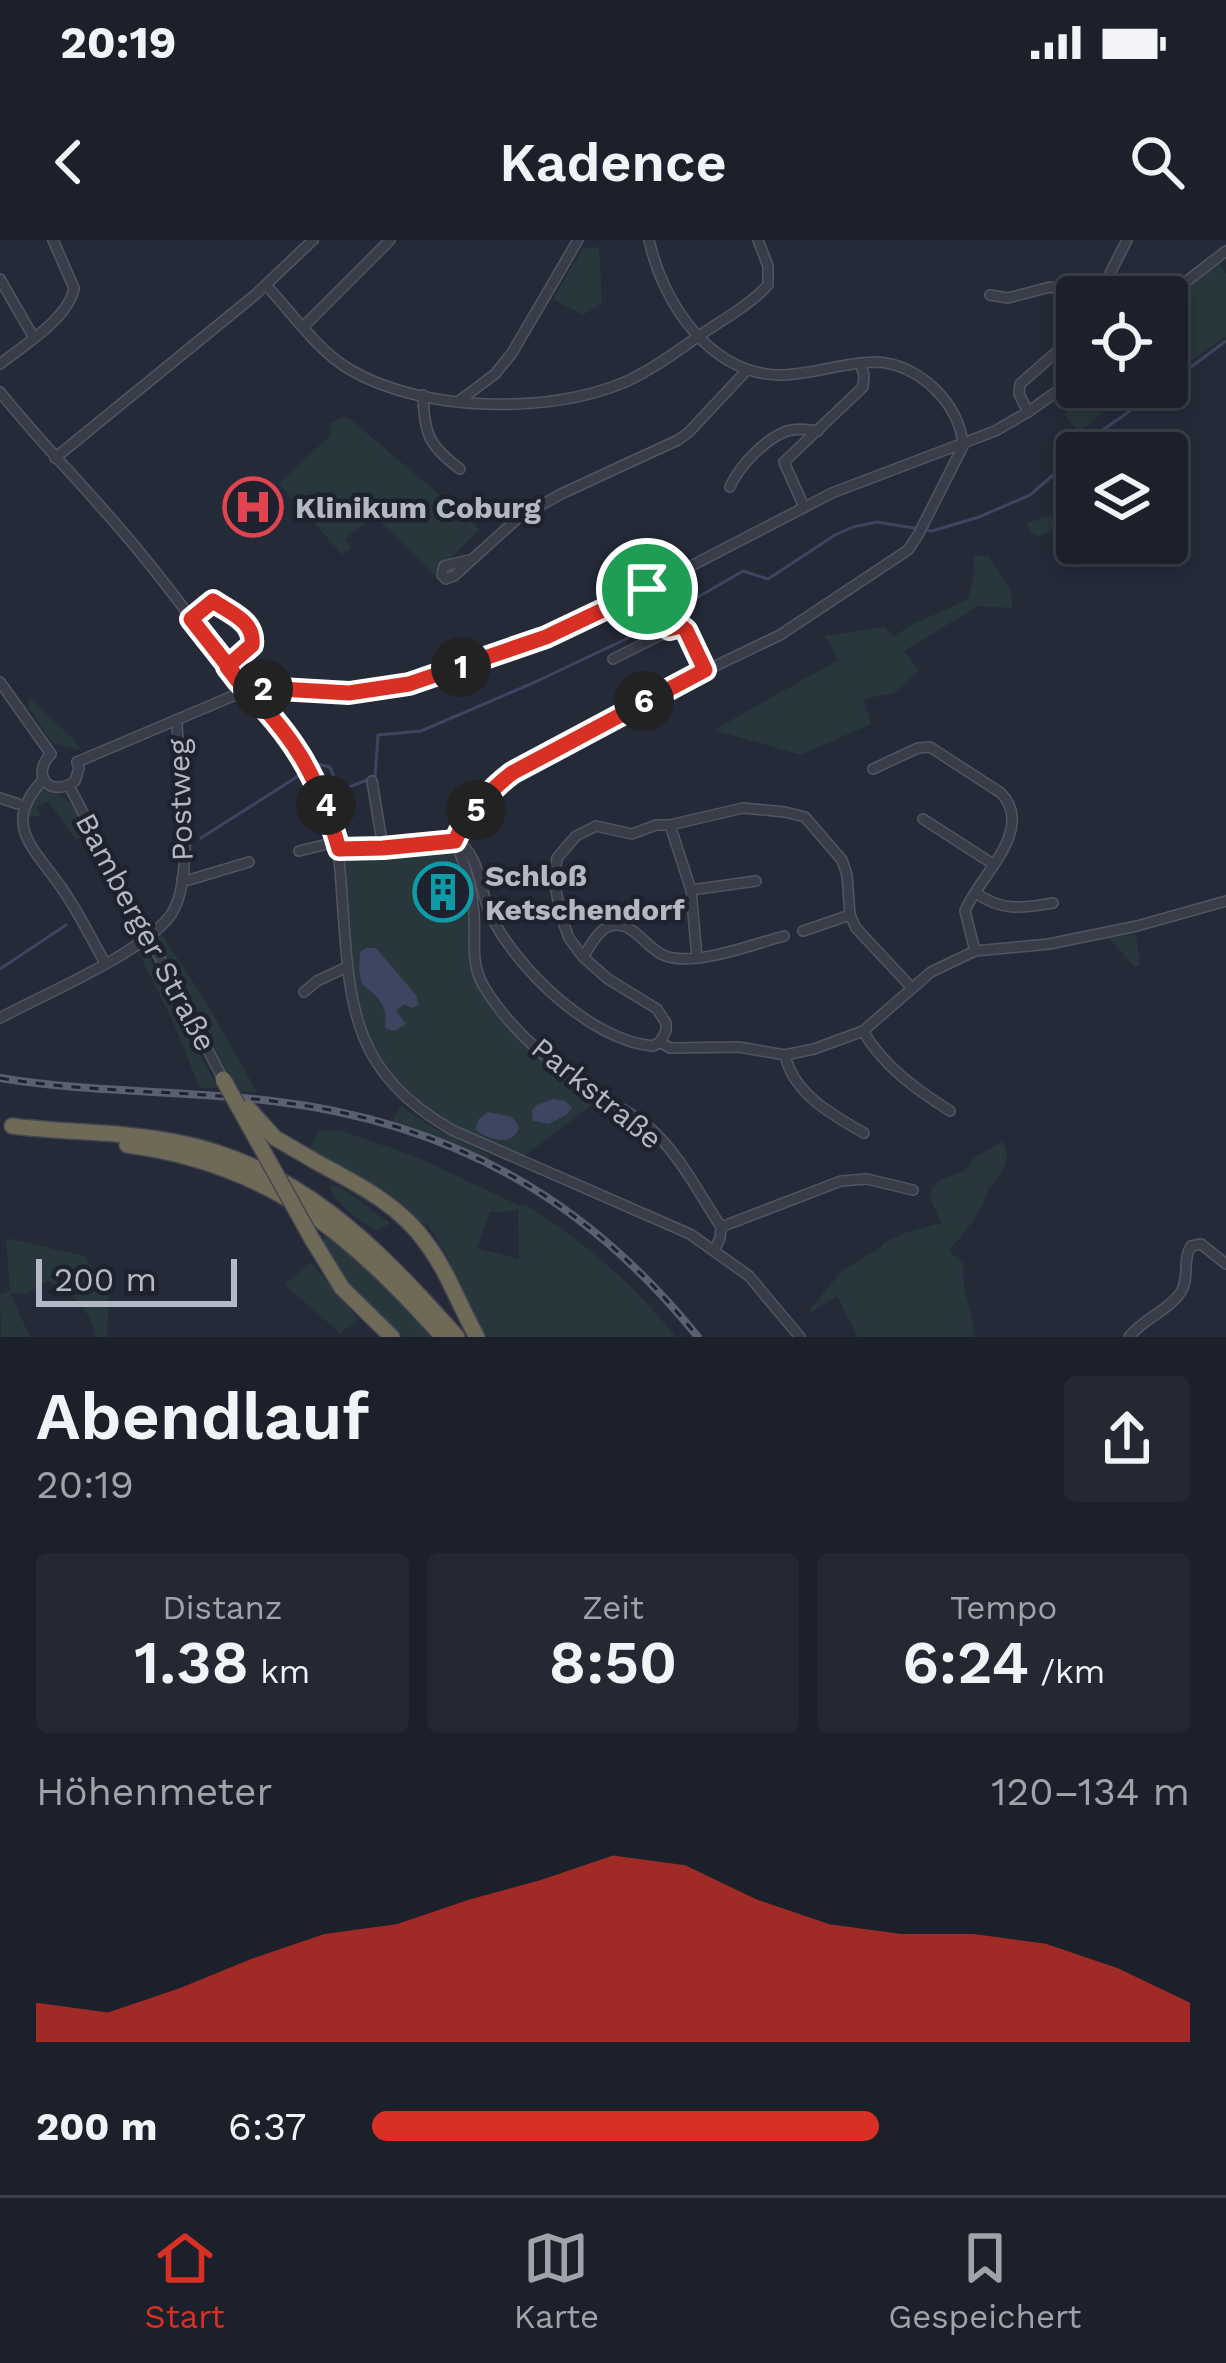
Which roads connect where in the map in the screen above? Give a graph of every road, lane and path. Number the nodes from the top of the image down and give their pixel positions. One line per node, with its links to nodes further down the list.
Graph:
1 (53, 240): 17 (street)
2 (313, 240): 12 (street)
3 (390, 240): 15 (street)
4 (578, 240): 22 (street)
5 (649, 240): 16 (street)
6 (758, 240): 16 (street)
7 (1127, 240): 9 (street)
8 (1226, 251): 11 (street)
9 (1106, 276)
10 (0, 279): 17 (street)
11 (1188, 280)
12 (266, 285): 15 (street); 31 (street)
13 (1056, 288): 14 (street)
14 (990, 296)
15 (304, 326): 25 (street)
16 (698, 337): 21 (street); 27 (street)
17 (34, 338): 20 (street)
18 (1056, 352): 28 (street)
19 (860, 363): 21 (street); 29 (street); 30 (street)
20 (0, 364)
21 (747, 370): 37 (street)
22 (483, 385): 26 (street); 27 (street)
23 (0, 392): 31 (street)
24 (1056, 392): 28 (street)
25 (422, 395): 26 (street); 33 (street)
26 (459, 401): 27 (street)
27 (486, 404)
28 (1028, 412): 30 (street)
29 (818, 430): 35 (street); 36 (street)
30 (963, 446): 32 (street); 34 (street)
31 (55, 458): 39 (street)
32 (929, 458): 34 (street); 36 (street)
33 (460, 470)
34 (946, 479): 43 (street)
35 (730, 487)
36 (804, 507): 38 (street)
37 (470, 560)
38 (647, 589): 40 (street); 45 (street)
39 (191, 619): 42 (street); 42 (street)
40 (668, 626): 41 (street); 43 (street)
41 (613, 659)
42 (227, 667): 46 (street)
43 (705, 670): 59 (street)
44 (0, 682): 49 (street)
45 (271, 689): 46 (street); 47 (street)
46 (247, 690): 47 (street); 48 (street, Postweg)
47 (263, 707): 60 (street)
48 (177, 721): 50 (street, Postweg); 65 (street, Postweg)
49 (51, 754): 50 (street); 52 (street)
50 (76, 762): 54 (street, Bamberger Straße)
51 (874, 769): 64 (street)
52 (44, 779): 54 (street, Bamberger Straße); 56 (street)
53 (372, 781): 61 (street)
54 (69, 786): 85 (street, Bamberger Straße, bridge)
55 (0, 798): 56 (street)
56 (18, 804): 77 (street)
57 (923, 819): 64 (street)
58 (670, 825): 67 (street); 71 (street); 75 (street)
59 (455, 841): 61 (street); 83 (street); 89 (street, Parkstraße)
60 (338, 846): 61 (street); 62 (street); 78 (street)
61 (383, 848)
62 (299, 851)
63 (248, 862): 65 (street)
64 (993, 864): 68 (street)
65 (182, 879): 77 (street)
66 (756, 881): 67 (street)
67 (691, 890): 76 (street)
68 (976, 893): 70 (street); 74 (street)
69 (1226, 901): 74 (street)
70 (1053, 903)
71 (850, 915): 72 (street); 79 (street)
72 (803, 931)
73 (784, 936): 76 (street)
74 (975, 951): 79 (street)
75 (583, 957): 76 (street); 83 (street)
76 (697, 958)
77 (105, 963): 81 (street)
78 (347, 967): 80 (street); 90 (street)
79 (912, 988): 82 (street)
80 (304, 992)
81 (0, 1018)
82 (863, 1031): 84 (street); 86 (street)
83 (660, 1042): 84 (street)
84 (785, 1055): 87 (street)
85 (223, 1079): 92 (highway, bridge); 95 (highway, bridge)
86 (950, 1112)
87 (864, 1133)
88 (913, 1190): 89 (street)
89 (721, 1227): 90 (street)
90 (716, 1249): 96 (street)
91 (1226, 1264): 97 (street)
92 (392, 1337)
93 (442, 1337): 94 (highway)
94 (457, 1337)
95 (478, 1337)
96 (800, 1337)
97 (1130, 1337)

